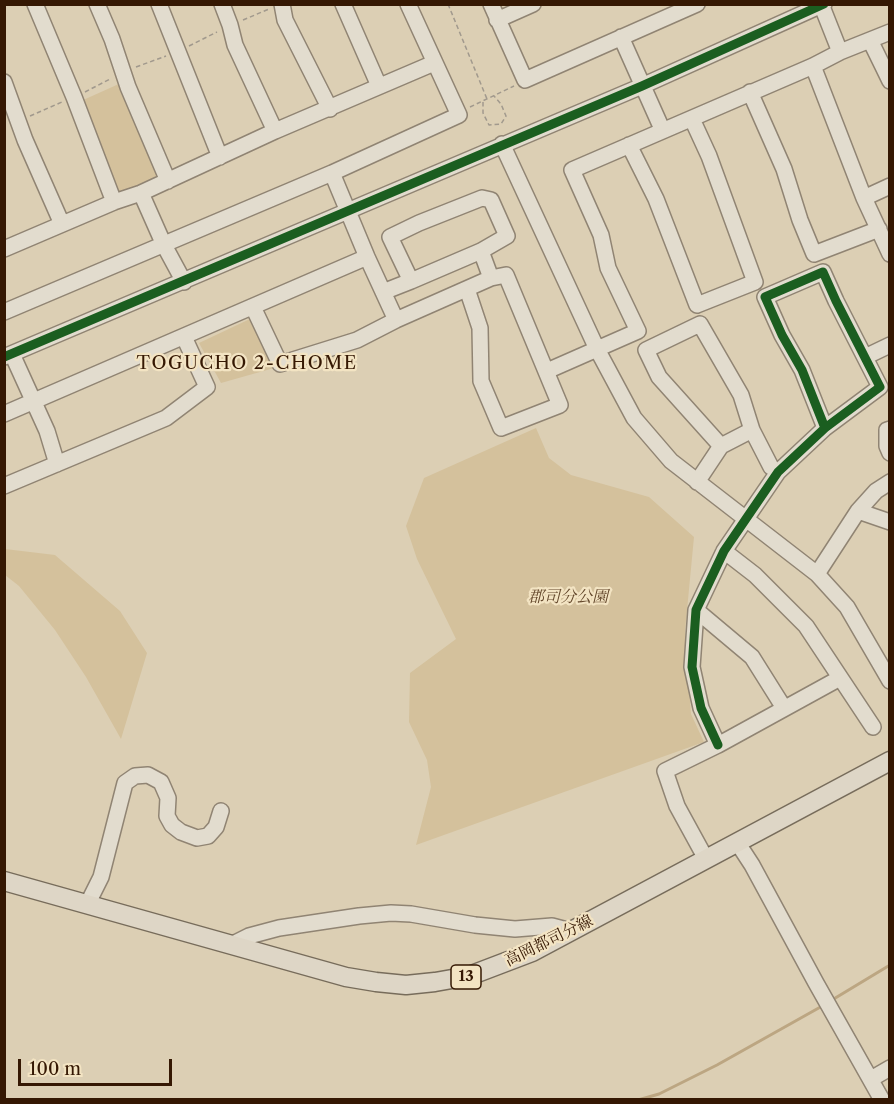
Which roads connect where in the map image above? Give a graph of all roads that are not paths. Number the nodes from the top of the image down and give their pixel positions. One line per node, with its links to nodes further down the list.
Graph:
1 (35, 4): 36 (street)
2 (97, 4): 32 (street)
3 (159, 4): 30 (street)
4 (222, 4): 27 (street)
5 (343, 4): 21 (street)
6 (408, 4): 17 (street)
7 (491, 4): 12 (street)
8 (533, 4): 12 (street)
9 (697, 4): 14 (street)
10 (822, 5): 16 (street); 22 (street)
11 (277, 7): 24 (street)
12 (498, 20): 14 (street)
13 (890, 32): 15 (street)
14 (621, 37): 22 (street)
15 (870, 40): 16 (street); 19 (street)
16 (840, 52): 18 (street)
17 (434, 63): 21 (street); 31 (street)
18 (813, 66): 23 (street); 35 (street)
19 (890, 81)
20 (4, 82): 38 (street)
21 (379, 86): 24 (street)
22 (642, 86): 26 (street); 28 (street)
23 (750, 92): 25 (street); 39 (street)
24 (330, 109): 27 (street)
25 (692, 119): 26 (street); 29 (street)
26 (662, 129): 29 (street)
27 (275, 131): 30 (street)
28 (502, 144): 37 (street); 55 (street)
29 (629, 145): 55 (street)
30 (220, 157): 32 (street)
31 (332, 173): 37 (street); 41 (street)
32 (168, 181): 34 (street)
33 (890, 186): 35 (street)
34 (141, 193): 36 (street); 41 (street)
35 (864, 198): 39 (street)
36 (114, 202): 38 (street)
37 (348, 211): 44 (street); 47 (street)
38 (62, 224): 40 (street)
39 (879, 229): 43 (street)
40 (6, 244)
41 (164, 245): 47 (street); 51 (street)
42 (480, 251): 45 (street); 46 (street); 46 (street)
43 (890, 254)
44 (367, 257): 49 (street); 50 (street)
45 (491, 278): 48 (street); 58 (street)
46 (411, 280): 49 (street)
47 (184, 282): 56 (street)
48 (467, 289): 52 (street); 58 (street)
49 (383, 292): 52 (street)
50 (253, 307): 52 (street); 53 (street)
51 (4, 312)
52 (396, 320)
53 (184, 337): 59 (street); 66 (street)
54 (890, 345): 57 (street)
55 (597, 350): 58 (street); 68 (street)
56 (8, 355): 59 (street)
57 (865, 357): 61 (street); 61 (street)
58 (546, 371)
59 (33, 401): 60 (street); 66 (street)
60 (4, 414)
61 (825, 428): 67 (street)
62 (890, 429): 65 (street)
63 (752, 430): 64 (street); 64 (street); 67 (street)
64 (721, 446): 68 (street)
65 (890, 453)
66 (57, 464): 70 (street)
67 (778, 472): 72 (street)
68 (697, 482): 72 (street)
69 (890, 482): 71 (street)
70 (4, 486)
71 (858, 511): 73 (street); 75 (street)
72 (747, 518): 74 (street); 75 (street)
73 (890, 522)
74 (724, 551): 76 (street); 77 (street)
75 (817, 574): 78 (street)
76 (696, 610): 79 (street); 81 (street)
77 (840, 678): 79 (street); 80 (street)
78 (890, 681)
79 (784, 708): 81 (street)
80 (873, 727)
81 (718, 745): 85 (street)
82 (890, 761): 84 (main road, 高岡都司分線 / 13)
83 (221, 811): 87 (street)
84 (737, 842): 85 (main road, 高岡都司分線 / 13); 91 (street)
85 (706, 859): 88 (main road, 高岡都司分線 / 13)
86 (4, 881): 87 (main road, 高岡都司分線 / 13)
87 (87, 905): 89 (main road, 高岡都司分線 / 13)
88 (571, 931): 89 (street); 89 (main road, 高岡都司分線 / 13)
89 (231, 945)
90 (890, 1068): 91 (street)
91 (871, 1079): 92 (street)
92 (882, 1100)

